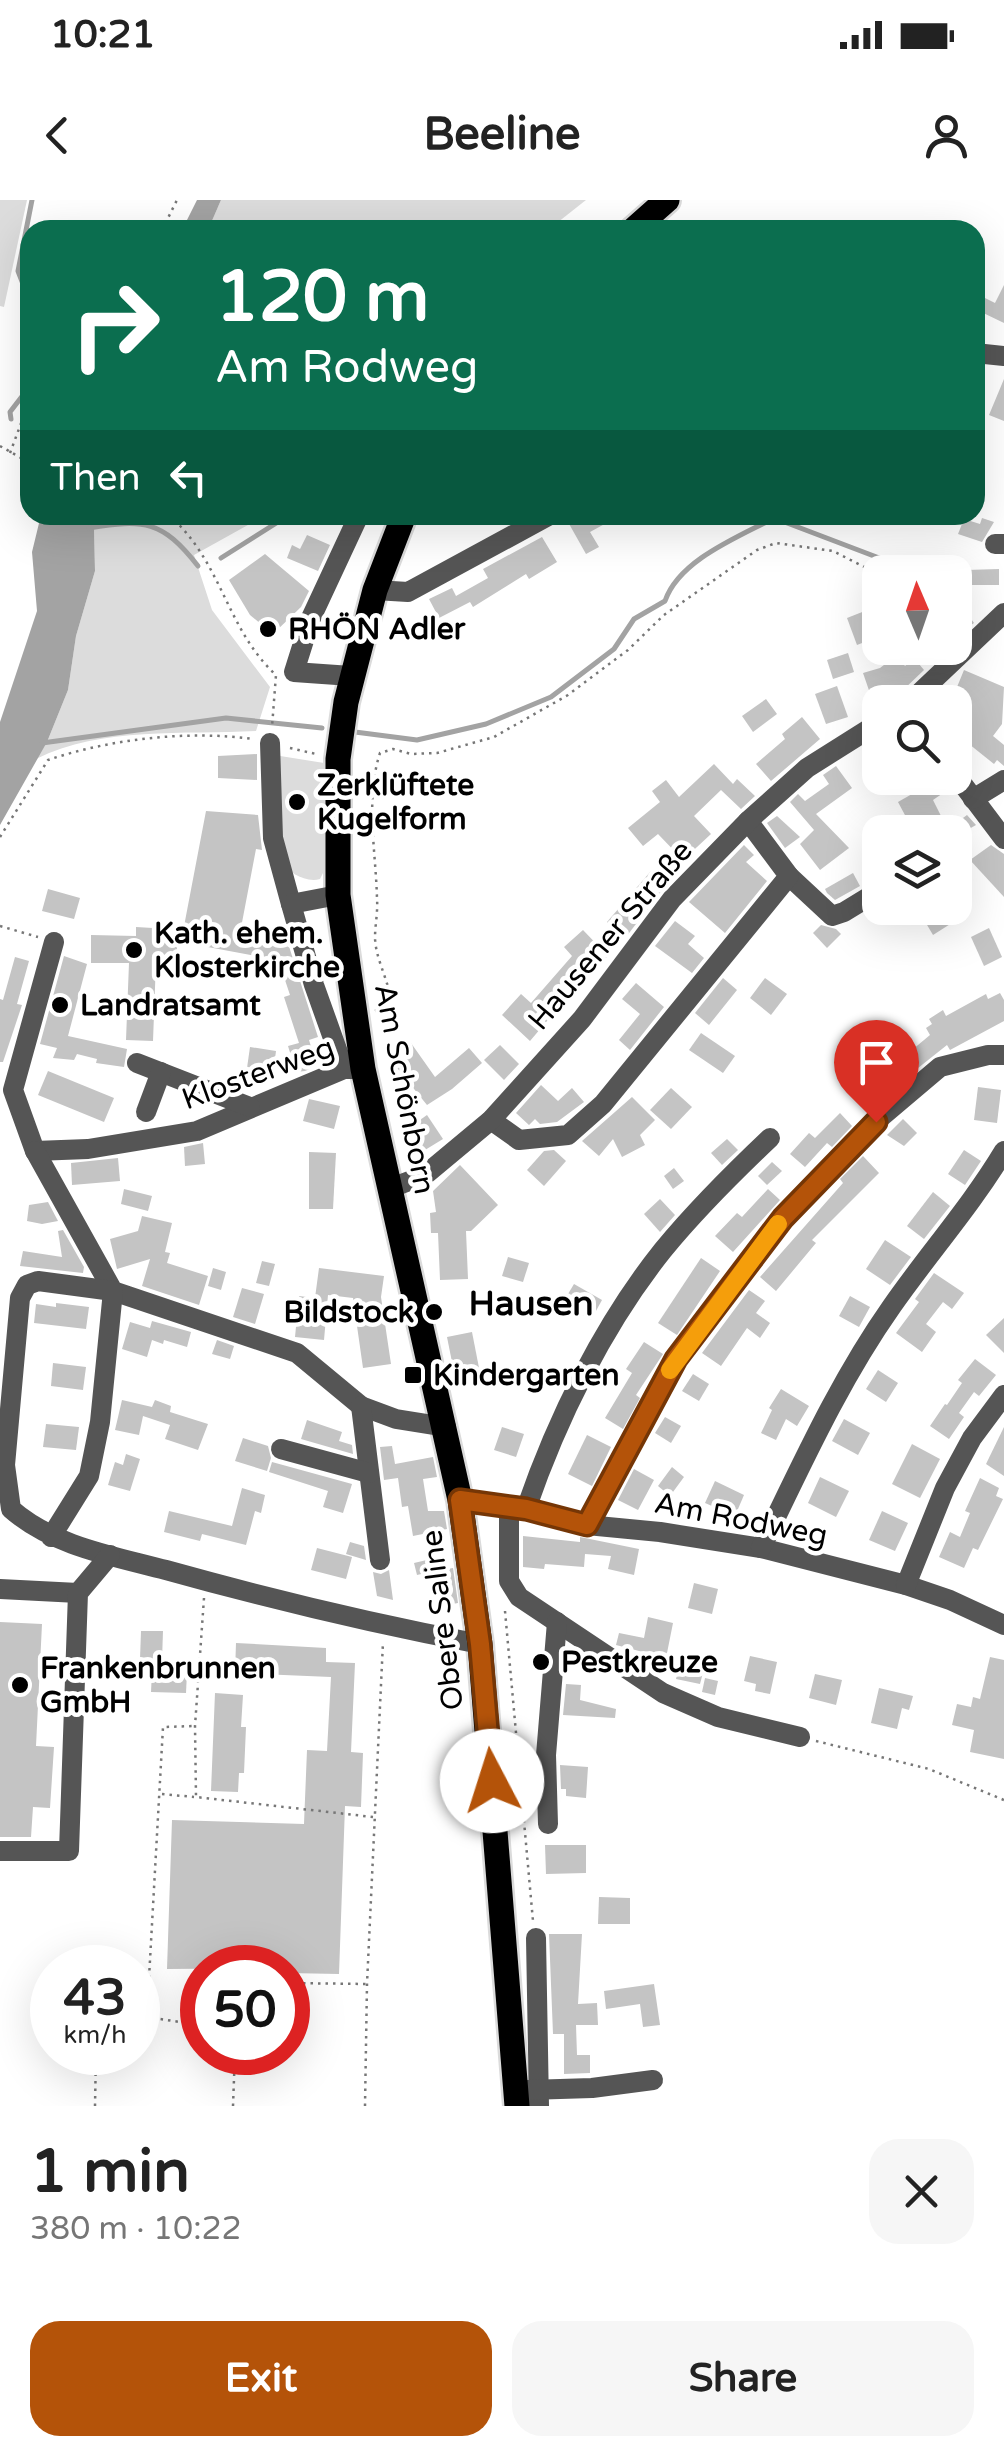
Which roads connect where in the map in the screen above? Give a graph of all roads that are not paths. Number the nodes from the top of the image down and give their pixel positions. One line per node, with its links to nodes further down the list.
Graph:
1 (668, 200): 2 (main road)
2 (645, 220)
3 (354, 525): 8 (street)
4 (400, 525): 6 (main road, Am Schönborn)
5 (532, 525): 6 (street)
6 (375, 590): 8 (main road, Am Schönborn)
7 (1004, 613): 9 (street)
8 (350, 676): 18 (main road, Am Schönborn)
9 (928, 685)
10 (862, 734): 15 (street, Hausener Straße)
11 (270, 743): 20 (street)
12 (1004, 780): 14 (street)
13 (969, 795): 14 (street)
14 (972, 799): 16 (street)
15 (748, 821): 17 (street); 28 (street, Hausener Straße)
16 (1004, 840)
17 (789, 876): 19 (street); 28 (street)
18 (338, 895): 20 (street); 24 (main road, Am Schönborn)
19 (862, 901)
20 (291, 904): 24 (street)
21 (54, 942): 30 (street)
22 (1004, 1055): 41 (street)
23 (137, 1063): 25 (street)
24 (354, 1069): 26 (street, Klosterweg); 32 (main road, Am Schönborn)
25 (161, 1072): 26 (street); 27 (street)
26 (250, 1107): 30 (street, Klosterweg)
27 (146, 1112)
28 (491, 1120): 32 (street, Hausener Straße)
29 (770, 1138): 40 (street)
30 (35, 1151): 33 (street)
31 (1004, 1151): 43 (street)
32 (390, 1188): 36 (main road, Am Schönborn)
33 (113, 1291): 35 (street); 42 (street); 42 (street)
34 (1004, 1395): 46 (street)
35 (361, 1406): 36 (street); 38 (street)
36 (446, 1427): 39 (main road, Obere Saline)
37 (281, 1449): 38 (street)
38 (370, 1474): 45 (street)
39 (460, 1500): 40 (street, Am Rodweg); 51 (main road, Obere Saline)
40 (518, 1508): 41 (street, Am Rodweg); 49 (street)
41 (587, 1525): 43 (street, Am Rodweg)
42 (51, 1537): 44 (street)
43 (761, 1548): 46 (street, Am Rodweg)
44 (110, 1555): 48 (street); 51 (street)
45 (380, 1560)
46 (906, 1585): 50 (street, Am Rodweg)
47 (0, 1590): 48 (street)
48 (78, 1593): 54 (street)
49 (557, 1622): 52 (street); 53 (street)
50 (1004, 1625)
51 (480, 1644): 57 (main road, Obere Saline)
52 (800, 1737)
53 (548, 1824)
54 (0, 1851)
55 (536, 1938): 57 (street)
56 (653, 2080): 57 (street)
57 (527, 2098)

